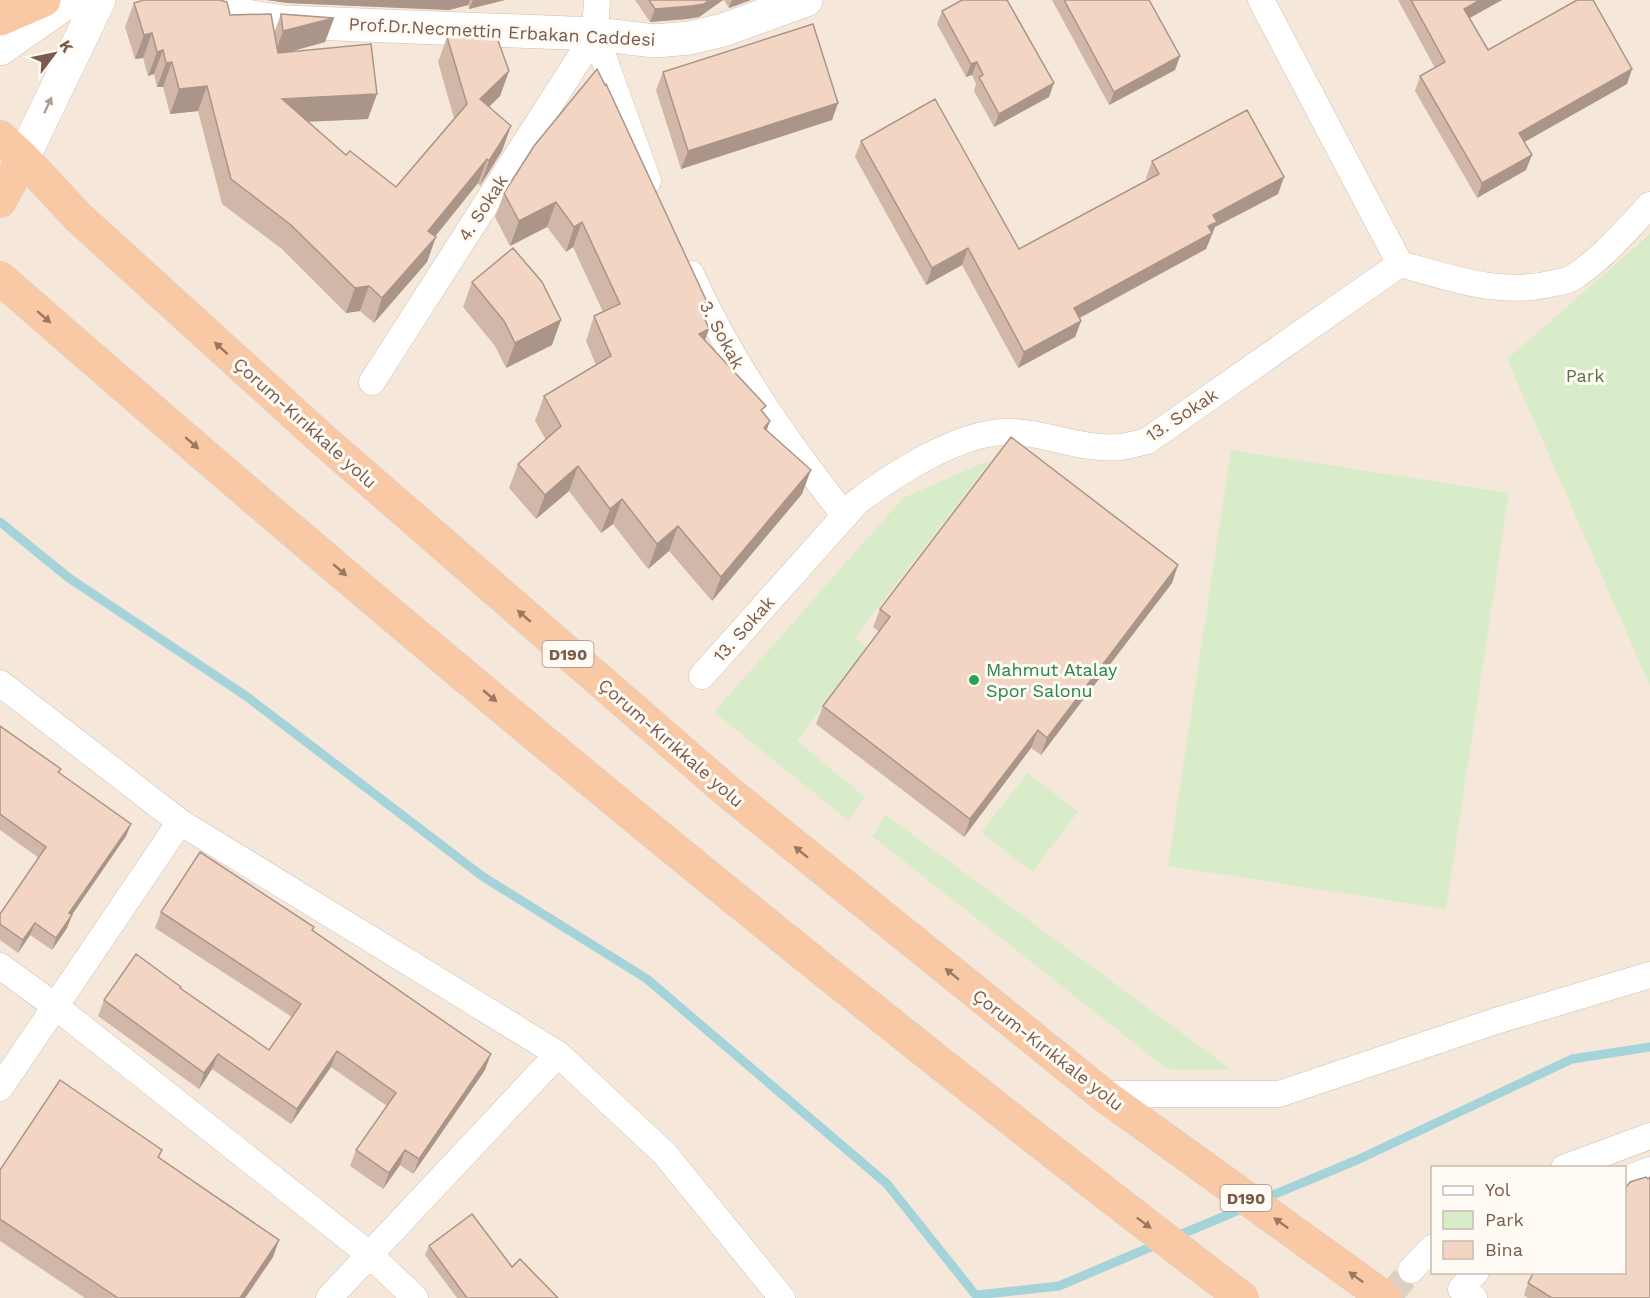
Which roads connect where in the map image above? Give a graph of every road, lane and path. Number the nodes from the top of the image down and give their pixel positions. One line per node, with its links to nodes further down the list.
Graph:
1 (44, 0): 8 (highway)
2 (70, 0): 10 (street)
3 (99, 0): 11 (street, one-way to 3)
4 (194, 0): 9 (street, Prof.Dr.Necmettin Erbakan Caddesi)
5 (597, 0): 9 (street)
6 (806, 0): 9 (street, Prof.Dr.Necmettin Erbakan Caddesi)
7 (1261, 0): 16 (street)
8 (0, 19)
9 (596, 34): 12 (street); 18 (street, 4. Sokak)
10 (0, 49)
11 (12, 147): 13 (highway); 28 (highway, Çorum-Kırıkkale yolu / D190, one-way to 11)
12 (656, 199)
13 (0, 201)
14 (1650, 206): 16 (street)
15 (680, 251): 19 (street, 3. Sokak)
16 (1400, 264): 19 (street, 13. Sokak)
17 (0, 278): 40 (highway, one-way to 40)
18 (372, 382)
19 (845, 516): 20 (street, 13. Sokak)
20 (702, 676)
21 (0, 683): 22 (street)
22 (180, 822): 25 (street); 26 (street)
23 (0, 966): 25 (street)
24 (1650, 975): 28 (street)
25 (55, 1006): 27 (street); 34 (street)
26 (558, 1054): 34 (street); 37 (street)
27 (0, 1088)
28 (1102, 1094): 41 (highway, Çorum-Kırıkkale yolu / D190, one-way to 28)
29 (1650, 1136): 30 (street)
30 (1567, 1166)
31 (1650, 1170): 32 (street)
32 (1626, 1179)
33 (1431, 1249): 35 (street)
34 (370, 1255): 38 (street); 39 (street)
35 (1411, 1270)
36 (1474, 1274): 42 (street)
37 (775, 1295)
38 (329, 1298)
39 (415, 1298)
40 (1242, 1298)
41 (1385, 1298)
42 (1474, 1298)

